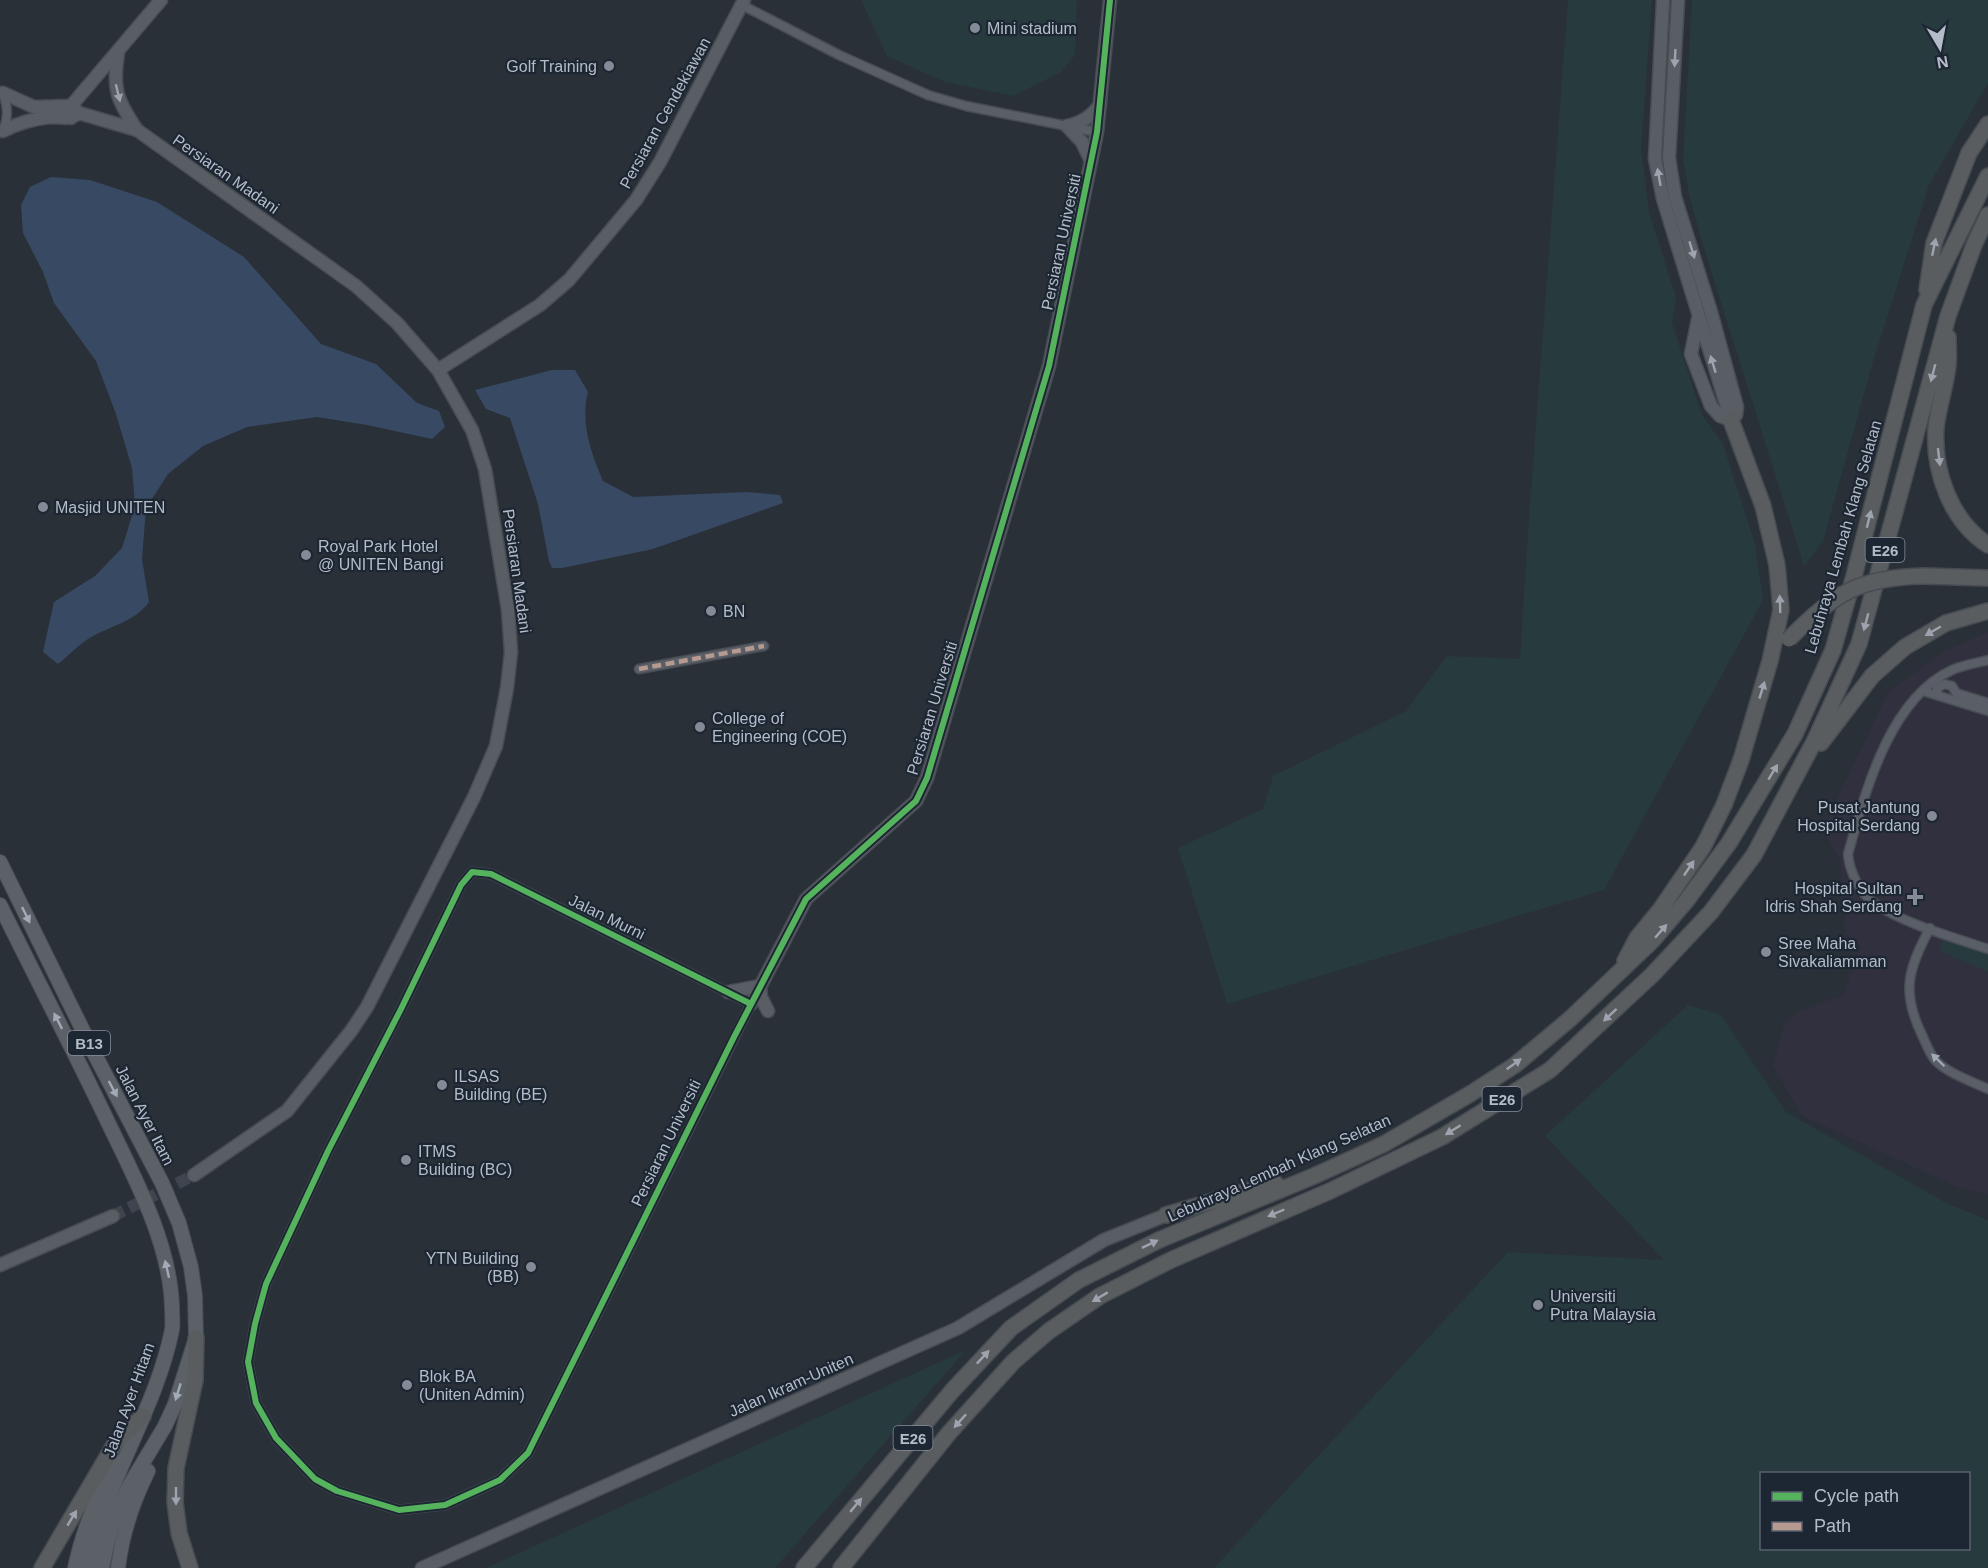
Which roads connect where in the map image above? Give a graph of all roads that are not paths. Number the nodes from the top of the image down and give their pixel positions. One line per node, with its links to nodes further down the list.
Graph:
1 (161, 0): 6 (street)
2 (1110, 0): 8 (street, Persiaran Universiti)
3 (1663, 0): 19 (street, one-way to 3)
4 (1678, 0): 22 (street, one-way to 22)
5 (743, 3): 11 (street); 21 (street, Persiaran Cendekiawan)
6 (119, 52): 9 (street); 12 (street, one-way to 12)
7 (2, 91): 9 (street); 14 (street)
8 (1100, 105): 11 (street); 13 (street, Persiaran Universiti)
9 (74, 113): 12 (street); 14 (street)
10 (1988, 124): 18 (highway, one-way to 10)
11 (1067, 126): 13 (street); 15 (street)
12 (136, 130): 21 (street, Persiaran Madani)
13 (1097, 132): 15 (street, Persiaran Universiti)
14 (2, 134)
15 (1091, 161): 41 (street, Persiaran Universiti)
16 (1988, 176): 18 (highway, Lebuhraya Lembah Klang Selatan / E26)
17 (1988, 215): 20 (highway, E26)
18 (1924, 305): 40 (highway, Lebuhraya Lembah Klang Selatan / E26, one-way to 18)
19 (1699, 315): 22 (street, one-way to 19); 22 (street)
20 (1948, 316): 23 (highway, one-way to 23); 34 (highway, E26, one-way to 34)
21 (438, 370): 46 (street, Persiaran Madani)
22 (1731, 420): 28 (highway, one-way to 22)
23 (1988, 545)
24 (1988, 578): 28 (highway, bridge)
25 (1988, 611): 34 (highway, one-way to 34)
26 (764, 646): 29 (street)
27 (1988, 660): 30 (street)
28 (1770, 661): 40 (highway, one-way to 28)
29 (639, 669)
30 (1923, 691): 31 (street); 38 (street)
31 (1937, 695): 32 (street); 33 (street)
32 (1988, 703)
33 (1988, 711)
34 (1797, 774): 64 (highway, E26, one-way to 64)
35 (0, 862): 50 (main road, Jalan Ayer Itam / B13, one-way to 50)
36 (472, 872): 42 (street, Jalan Murni); 43 (street, Persiaran Universiti)
37 (0, 906): 53 (main road, Jalan Ayer Hitam / B13, one-way to 37)
38 (1929, 928): 39 (street); 45 (street, one-way to 38)
39 (1987, 946)
40 (1620, 972): 47 (highway, Lebuhraya Lembah Klang Selatan / E26, one-way to 40)
41 (760, 986): 42 (street); 43 (street, Persiaran Universiti); 44 (street)
42 (728, 992): 43 (street, Jalan Murni)
43 (751, 1004)
44 (768, 1011)
45 (1988, 1089)
46 (194, 1175)
47 (1314, 1176): 48 (highway); 63 (highway, Lebuhraya Lembah Klang Selatan / E26, one-way to 47)
48 (1166, 1215): 62 (street, Jalan Ikram-Uniten)
49 (113, 1216): 51 (street)
50 (179, 1223): 52 (main road, Jalan Ayer Hitam / B13)
51 (0, 1265)
52 (196, 1338): 55 (main road, Jalan Ayer Hitam / B13, one-way to 55); 61 (highway, one-way to 61)
53 (143, 1416): 54 (main road, Jalan Ayer Hitam / B13); 56 (highway, one-way to 53)
54 (135, 1435): 57 (main road); 58 (main road, Jalan Ayer Hitam / B13)
55 (155, 1443): 59 (main road, Jalan Ayer Hitam / B13); 60 (main road)
56 (42, 1568)
57 (75, 1568)
58 (88, 1568)
59 (102, 1568)
60 (118, 1568)
61 (190, 1568)
62 (422, 1568)
63 (804, 1568)
64 (841, 1568)

